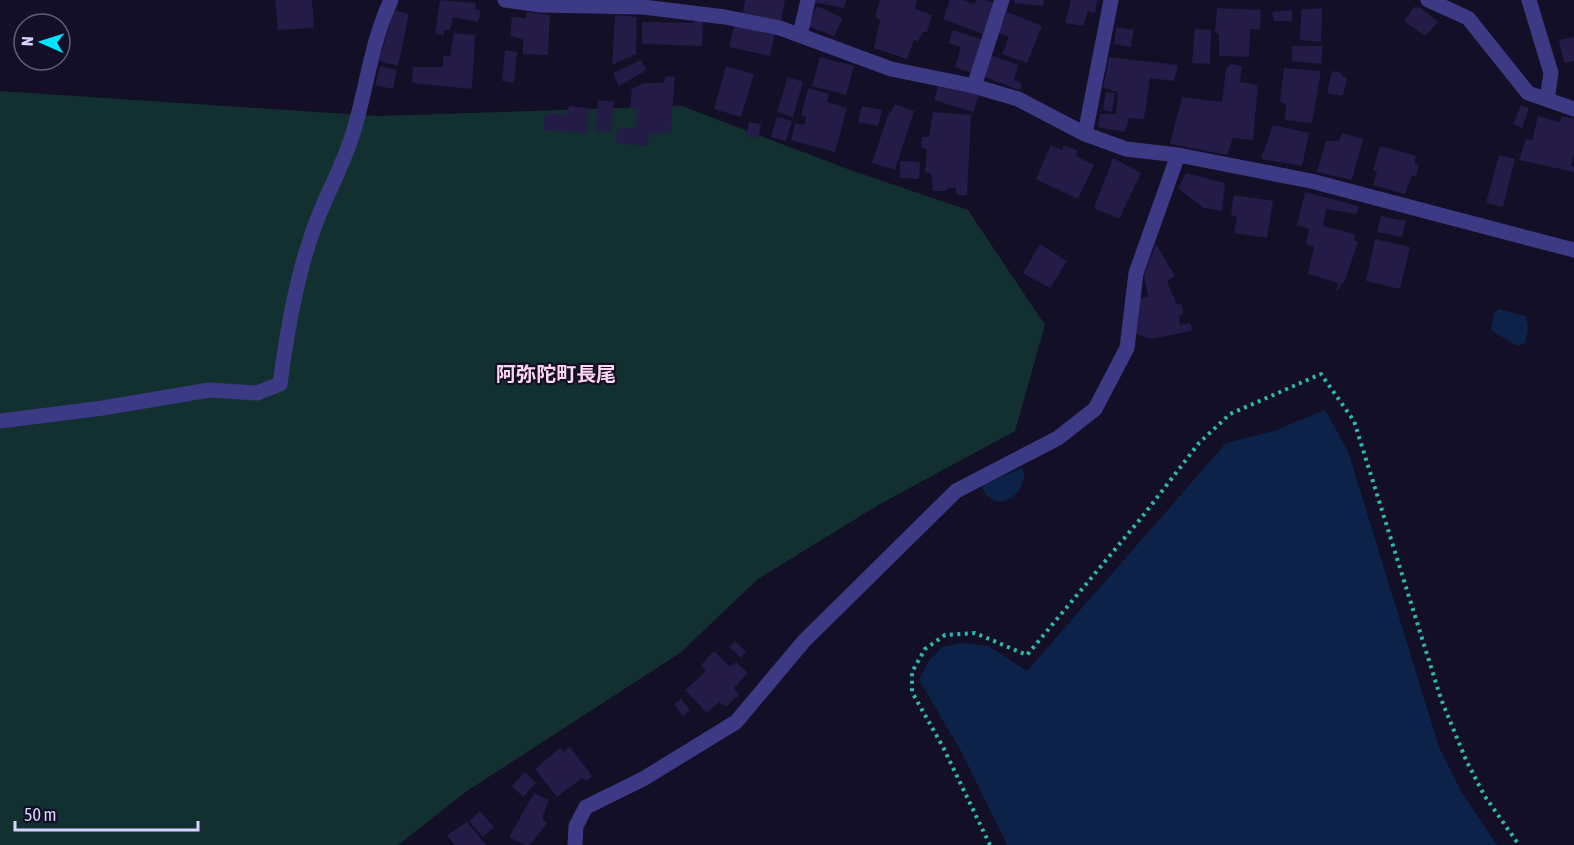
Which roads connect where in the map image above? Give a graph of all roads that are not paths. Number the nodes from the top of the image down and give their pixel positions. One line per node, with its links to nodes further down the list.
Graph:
1 (391, 0): 15 (street)
2 (505, 0): 8 (street)
3 (808, 0): 8 (street)
4 (1002, 0): 9 (street)
5 (1111, 0): 12 (street)
6 (1428, 0): 10 (street)
7 (1529, 0): 10 (street)
8 (800, 35): 9 (street)
9 (974, 86): 12 (street)
10 (1547, 99): 11 (street)
11 (1574, 109)
12 (1084, 134): 13 (street)
13 (1178, 155): 14 (street); 16 (street)
14 (1574, 250)
15 (0, 421)
16 (575, 845)

